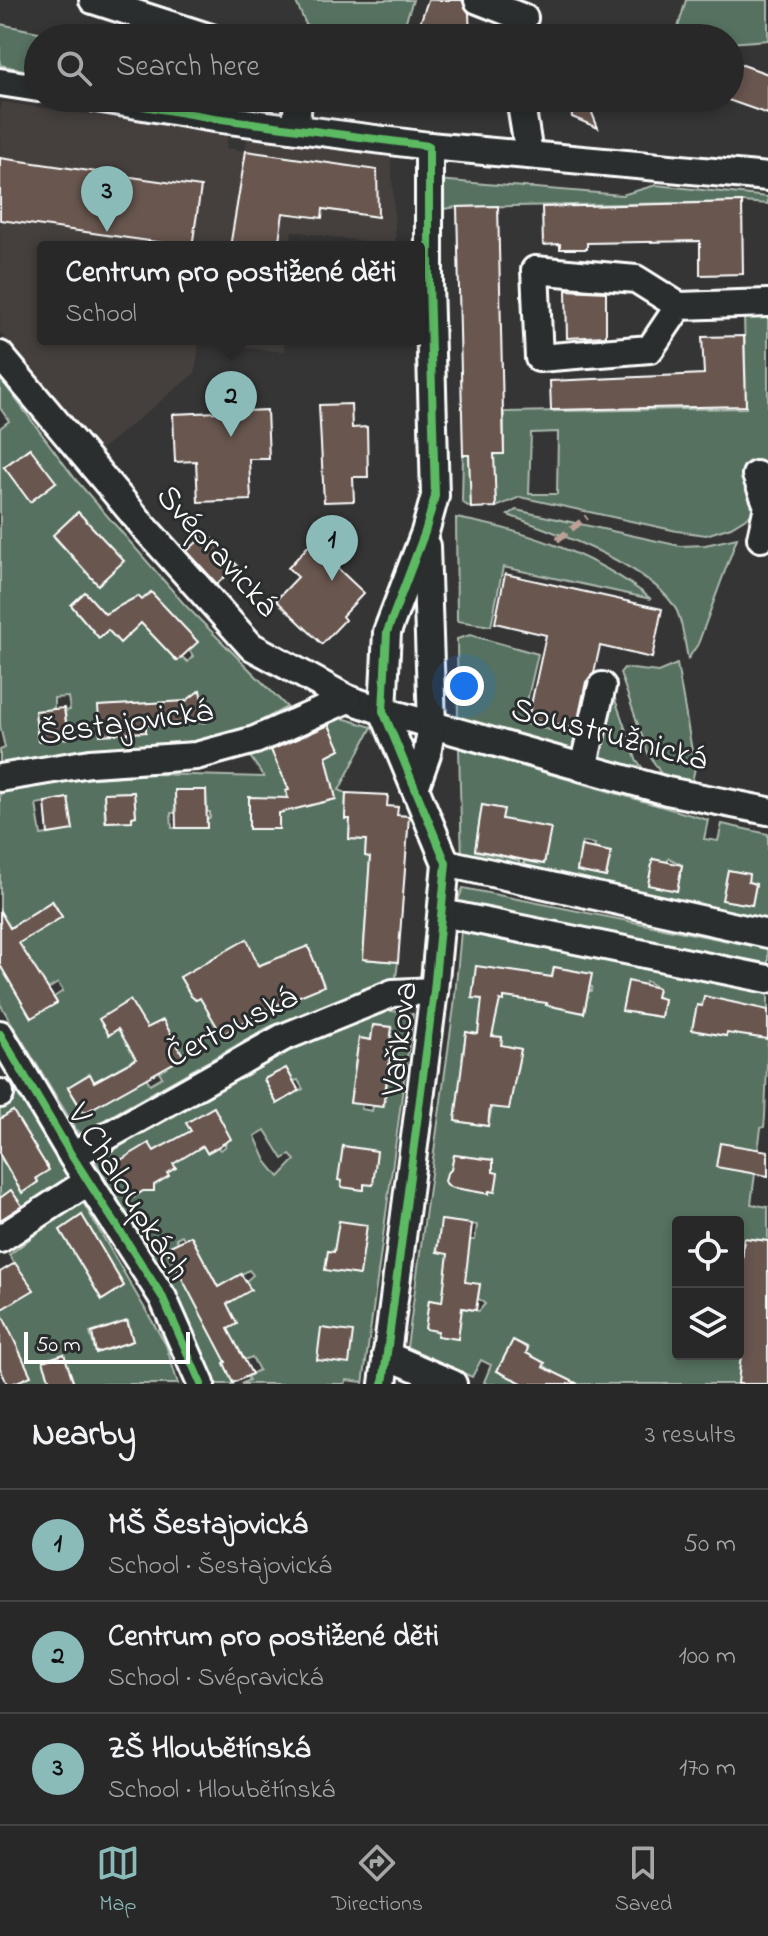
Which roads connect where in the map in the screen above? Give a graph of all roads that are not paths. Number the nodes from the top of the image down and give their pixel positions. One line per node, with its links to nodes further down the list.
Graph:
1 (93, 0): 4 (street)
2 (478, 0): 3 (street)
3 (524, 19)
4 (168, 24)
5 (0, 82): 6 (street)
6 (24, 86)
7 (179, 112): 10 (street)
8 (297, 112): 10 (street)
9 (520, 112): 12 (street)
10 (296, 128): 11 (street)
11 (429, 146): 12 (street); 19 (street)
12 (529, 154): 13 (street)
13 (768, 177)
14 (768, 303): 15 (street)
15 (679, 306): 15 (street)
16 (0, 355): 22 (street, Svépravická)
17 (756, 475): 18 (street)
18 (768, 506): 20 (street)
19 (425, 532): 23 (street); 24 (street)
20 (761, 538)
21 (602, 686): 25 (street)
22 (348, 699): 23 (street, Svépravická); 26 (street, Šestajovická)
23 (383, 711): 24 (street, Svépravická); 27 (street, Vaňkova)
24 (432, 725): 25 (street, Soustružnická); 27 (street)
25 (583, 768): 28 (street, Soustružnická)
26 (0, 778)
27 (415, 788): 29 (street, Vaňkova)
28 (768, 811)
29 (446, 863): 30 (street, Vaňkova); 31 (street)
30 (442, 913): 32 (street); 33 (street, Vaňkova)
31 (768, 934)
32 (768, 979)
33 (434, 991): 35 (street, Čertouská); 38 (street, Vaňkova)
34 (0, 1034): 35 (street, V Chaloupkách)
35 (72, 1156): 36 (street, V Chaloupkách)
36 (89, 1181): 37 (street); 39 (street, V Chaloupkách)
37 (0, 1239)
38 (386, 1355): 40 (street, Vaňkova); 41 (street)
39 (201, 1384)
40 (383, 1384)
41 (453, 1384)

